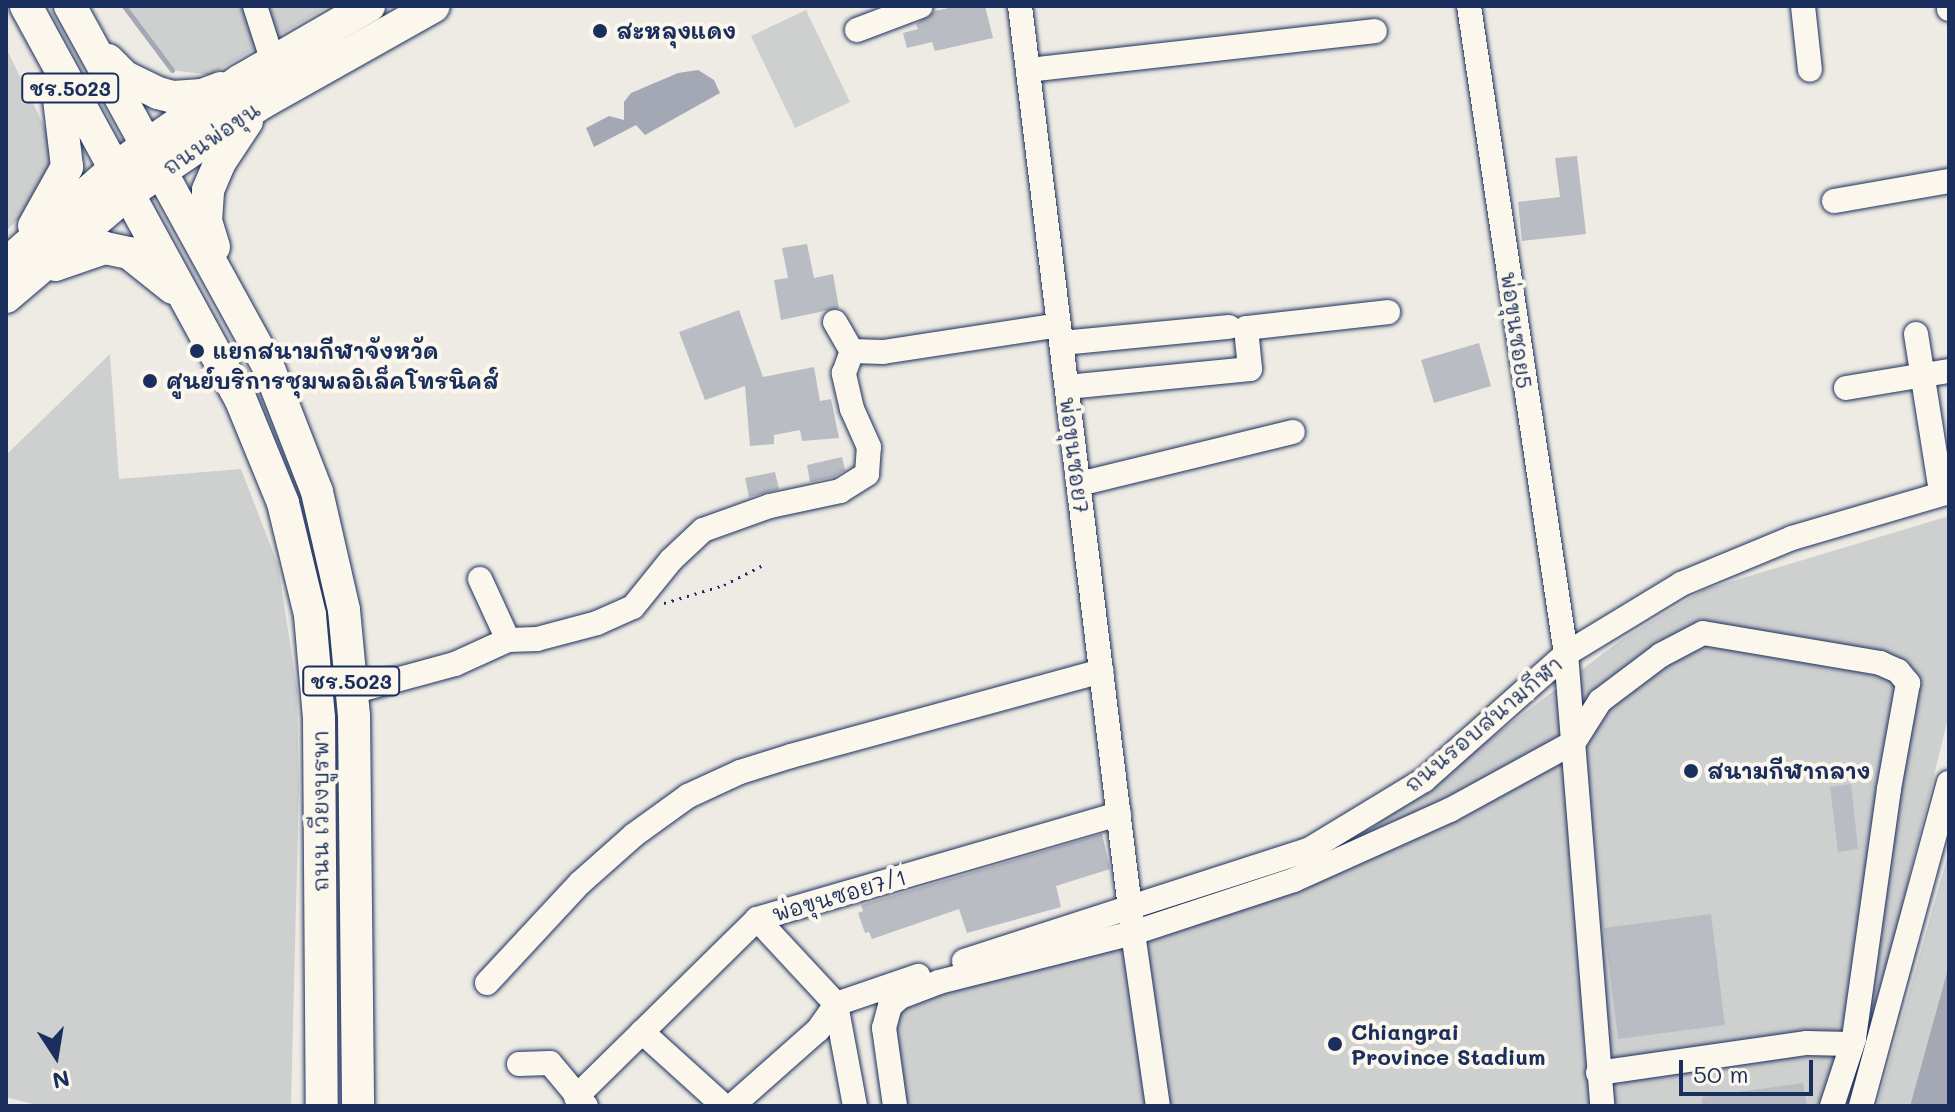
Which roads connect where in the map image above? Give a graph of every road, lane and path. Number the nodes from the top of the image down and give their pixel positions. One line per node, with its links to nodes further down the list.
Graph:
1 (26, 6): 13 (main road, ถนน เวียงบูรพา / ชร.5023)
2 (70, 6): 12 (main road, ถนน เวียงบูรพา / ชร.5023)
3 (255, 6): 14 (street)
4 (369, 6): 14 (main road, ถนนพ่อขุน)
5 (434, 6): 17 (main road, ถนนพ่อขุน)
6 (921, 6): 10 (street)
7 (1020, 6): 15 (street, พ่อขุนซอย7)
8 (1469, 6): 43 (street, พ่อขุนซอย5)
9 (1803, 6): 16 (street)
10 (857, 30)
11 (1375, 31): 15 (street)
12 (89, 41): 17 (main road); 18 (main road, ถนน เวียงบูรพา / ชร.5023)
13 (53, 58): 20 (main road, ถนน เวียงบูรพา / ชร.5023); 22 (main road)
14 (273, 62): 17 (main road, ถนนพ่อขุน)
15 (1028, 70): 29 (street, พ่อขุนซอย7)
16 (1810, 70)
17 (252, 92): 18 (main road, ถนนพ่อขุน); 23 (main road)
18 (155, 158): 20 (main road, ถนนพ่อขุน); 23 (main road, ถนน เวียงบูรพา / ชร.5023)
19 (1949, 181): 21 (street)
20 (120, 182): 22 (main road, ถนนพ่อขุน); 25 (main road, ถนน เวียงบูรพา / ชร.5023)
21 (1834, 201)
22 (18, 264): 24 (main road, ถนนพ่อขุน); 25 (main road)
23 (223, 279): 45 (main road, ถนน เวียงบูรพา / ชร.5023)
24 (6, 297)
25 (190, 303): 59 (main road, ถนน เวียงบูรพา / ชร.5023)
26 (1388, 312): 34 (street)
27 (835, 322): 31 (street)
28 (1229, 327): 29 (street)
29 (1060, 334): 31 (street); 34 (street, พ่อขุนซอย7)
30 (1916, 334): 33 (street)
31 (852, 351): 41 (street)
32 (1949, 371): 33 (street)
33 (1923, 375): 35 (street); 38 (street)
34 (1067, 387): 37 (street, พ่อขุนซอย7)
35 (1846, 388)
36 (1293, 432): 37 (street)
37 (1079, 484): 44 (street, พ่อขุนซอย7)
38 (1945, 492): 43 (street, ถนนรอบสนามกีฬา)
39 (765, 564): 41 (path)
40 (480, 579): 42 (street)
41 (633, 607): 42 (street)
42 (508, 640): 45 (street)
43 (1566, 654): 46 (street, พ่อขุนซอย5); 49 (street, ถนนรอบสนามกีฬา)
44 (1102, 671): 48 (street, พ่อขุนซอย7); 52 (street)
45 (352, 692): 60 (main road, ถนน เวียงบูรพา / ชร.5023)
46 (1574, 742): 51 (street); 55 (street); 57 (street, พ่อขุนซอย5)
47 (1949, 783): 68 (street)
48 (1119, 814): 49 (street, พ่อขุนซอย7); 50 (street, พ่อขุนซอย7/1)
49 (1130, 904): 51 (street, พ่อขุนซอย7); 53 (street, ถนนรอบสนามกีฬา)
50 (757, 919): 53 (street); 54 (street, พ่อขุนซอย7/1)
51 (1133, 933): 64 (street); 65 (street, พ่อขุนซอย7)
52 (487, 983)
53 (836, 1004): 62 (street); 63 (street)
54 (642, 1032): 58 (street, พ่อขุนซอย7/1); 61 (street)
55 (1851, 1044): 57 (street); 67 (street)
56 (519, 1064): 58 (street)
57 (1598, 1073): 66 (street, พ่อขุนซอย5)
58 (581, 1101)
59 (322, 1106)
60 (358, 1106)
61 (724, 1106)
62 (732, 1106)
63 (855, 1106)
64 (895, 1106)
65 (1158, 1106)
66 (1602, 1106)
67 (1832, 1106)
68 (1861, 1106)

